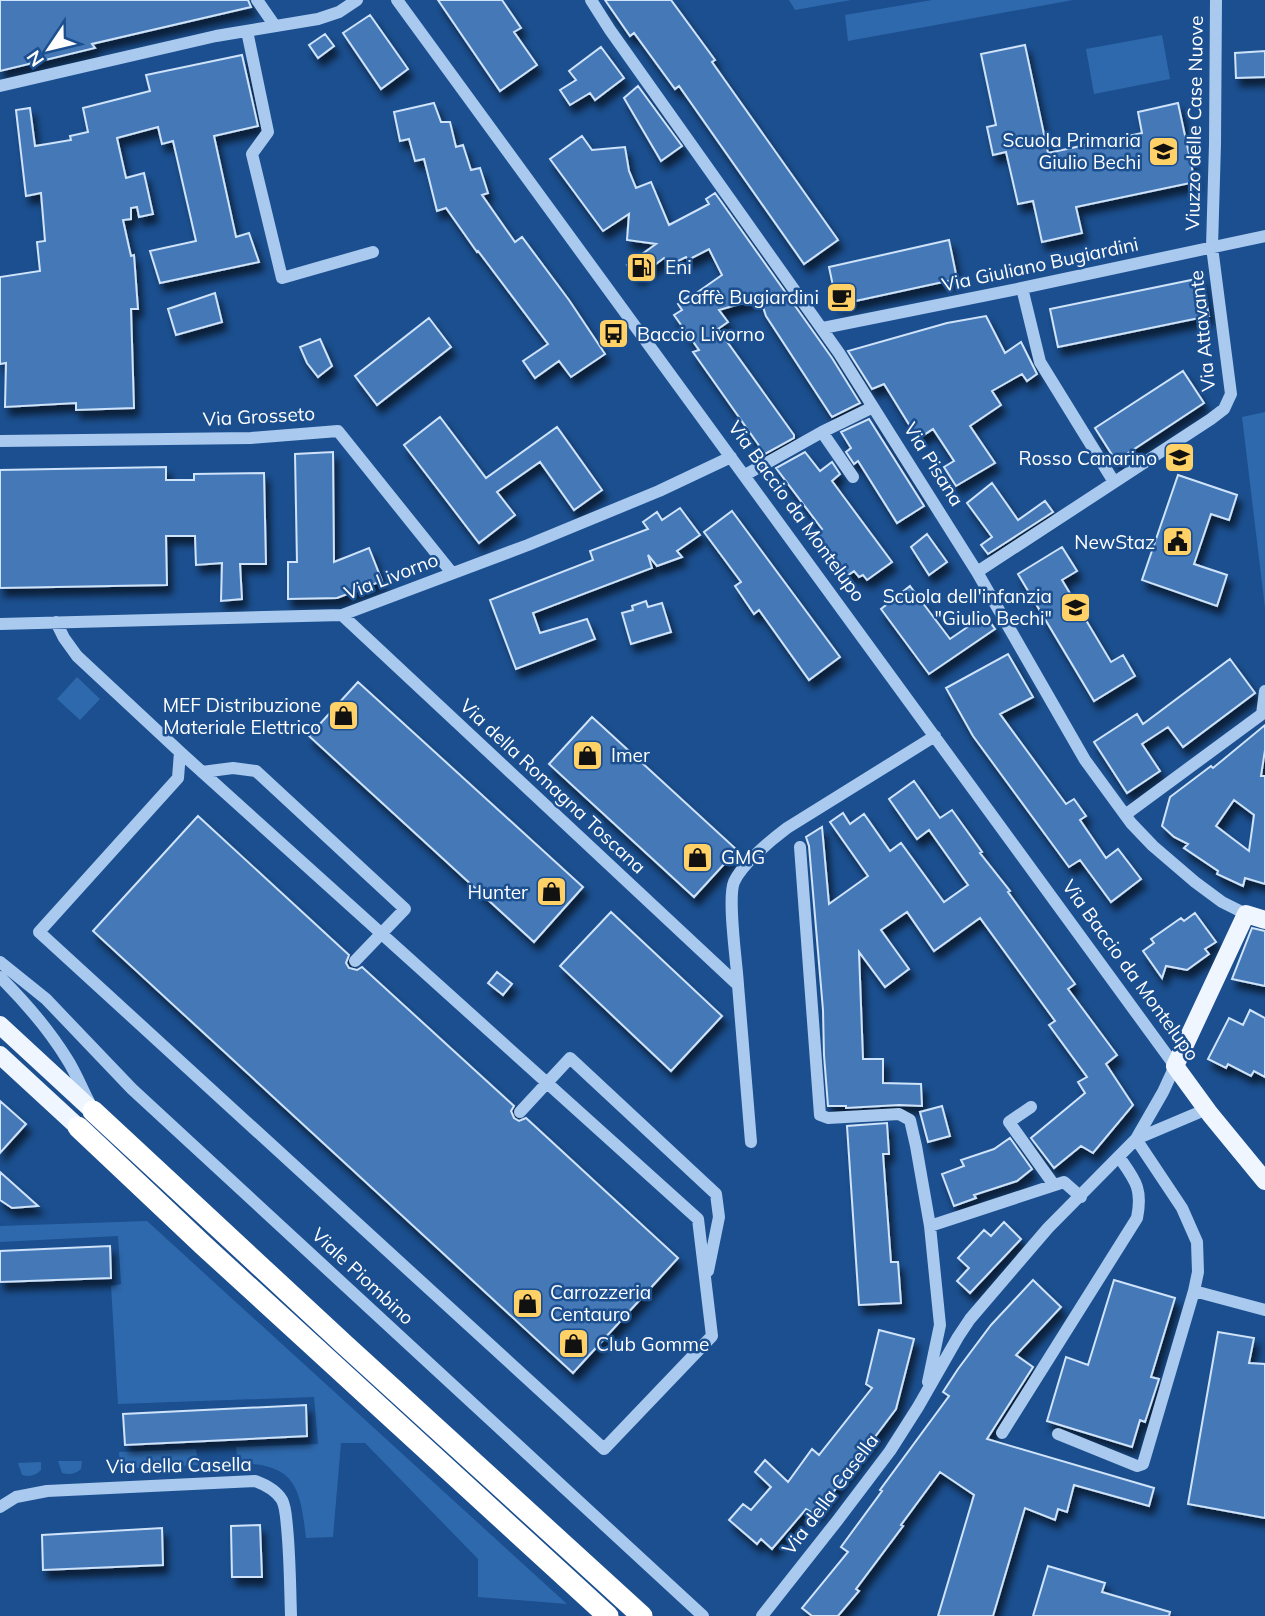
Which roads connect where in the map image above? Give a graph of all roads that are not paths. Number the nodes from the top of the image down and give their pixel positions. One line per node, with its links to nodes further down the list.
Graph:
1 (257, 0): 6 (street)
2 (357, 0): 6 (street)
3 (397, 0): 17 (street, Via Baccio da Montelupo)
4 (591, 0): 13 (street, Via Pisana)
5 (1216, 0): 10 (street, Viuzzo delle Case Nuove)
6 (275, 26): 7 (street)
7 (247, 31): 8 (street); 11 (street)
8 (0, 86)
9 (1265, 236): 10 (street, Via Giuliano Bugiardini)
10 (1212, 247): 12 (street, Via Giuliano Bugiardini); 20 (street, Via Attavante)
11 (373, 252)
12 (1022, 288): 13 (street, Via Giuliano Bugiardini); 20 (street)
13 (823, 328): 14 (street, Via Pisana)
14 (873, 407): 15 (street); 21 (street, Via Pisana)
15 (822, 432): 18 (street); 19 (street)
16 (0, 441): 22 (street, Via Grosseto)
17 (731, 457): 18 (street, Via Baccio da Montelupo); 22 (street, Via Livorno)
18 (745, 475): 27 (street, Via Baccio da Montelupo)
19 (853, 477)
20 (1114, 482): 21 (street, Via Attavante)
21 (977, 572): 30 (street, Via Pisana)
22 (452, 573): 23 (street, Via Livorno)
23 (342, 615): 24 (street, Via Livorno); 37 (street, Via della Romagna Toscana)
24 (56, 622): 25 (street, Via Livorno); 28 (street)
25 (0, 624)
26 (1265, 691): 30 (street)
27 (934, 736): 37 (street); 40 (street, Via Baccio da Montelupo)
28 (180, 752): 29 (street); 53 (street)
29 (202, 772): 34 (street); 53 (street)
30 (1125, 815): 32 (street, Via Pisana)
31 (800, 847): 52 (street, Via della Casella)
32 (1246, 914): 33 (main road, Via Pisana); 40 (main road, Via della Casella)
33 (1265, 920)
34 (355, 961)
35 (0, 962): 63 (street, Viale Piombino)
36 (0, 977): 43 (street)
37 (738, 985): 47 (street)
38 (0, 1025): 43 (main road)
39 (0, 1055): 45 (main road)
40 (1175, 1066): 42 (main road, Via Baccio da Montelupo); 46 (street, Via della Casella)
41 (1031, 1107): 50 (street)
42 (1207, 1109): 46 (street, Via della Casella); 49 (main road, Via Baccio da Montelupo)
43 (93, 1111): 62 (highway)
44 (520, 1112): 53 (street)
45 (78, 1127): 60 (highway)
46 (1136, 1139): 48 (street, Via della Casella); 54 (street)
47 (751, 1143)
48 (1119, 1157): 51 (street, Via della Casella); 57 (street)
49 (1265, 1181)
50 (1054, 1185): 51 (street); 52 (street)
51 (1081, 1197): 56 (street, Via della Casella)
52 (930, 1226): 56 (street, Via della Casella)
53 (705, 1282)
54 (1194, 1292): 55 (street); 58 (street)
55 (1265, 1310)
56 (926, 1393): 64 (street, Via della Casella)
57 (1002, 1433)
58 (1058, 1434)
59 (0, 1507): 61 (street, Via della Casella)
60 (606, 1615)
61 (291, 1616)
62 (642, 1616)
63 (703, 1616)
64 (762, 1616)

